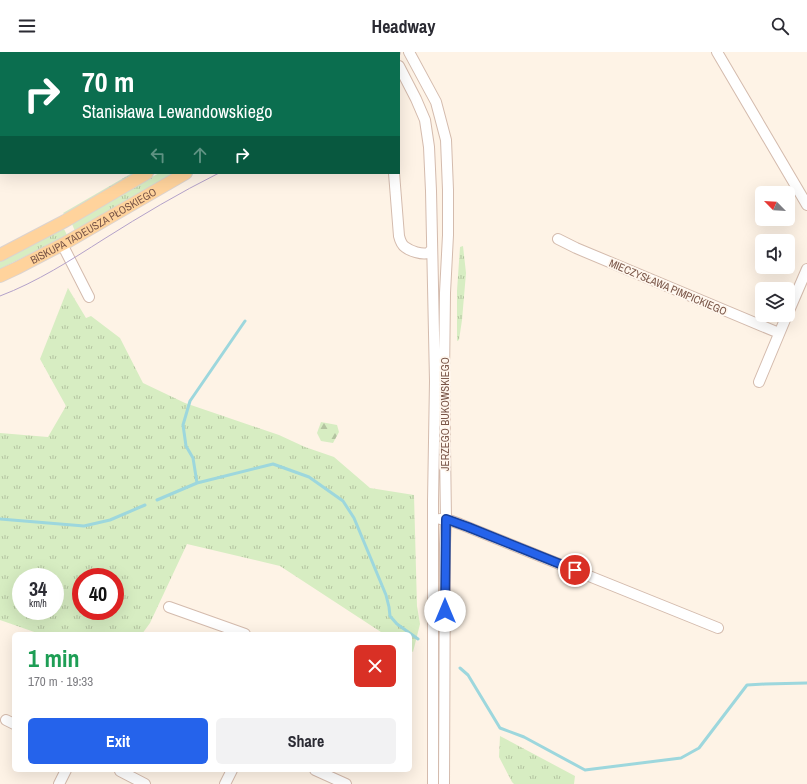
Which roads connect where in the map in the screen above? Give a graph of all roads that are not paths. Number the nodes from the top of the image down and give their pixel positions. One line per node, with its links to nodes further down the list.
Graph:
1 (410, 52): 20 (street, JERZEGO BUKOWSKIEGO)
2 (716, 52): 7 (street)
3 (400, 68): 10 (street, JERZEGO BUKOWSKIEGO)
4 (145, 174): 11 (main road, BISKUPA TADEUSZA PŁOSKIEGO)
5 (184, 174): 9 (main road, BISKUPA TADEUSZA PŁOSKIEGO)
6 (394, 174): 10 (street)
7 (807, 205)
8 (558, 239): 17 (street, MIECZYSŁAWA PIMPICKIEGO)
9 (62, 244): 13 (main road, BISKUPA TADEUSZA PŁOSKIEGO); 14 (street)
10 (432, 249): 19 (street, JERZEGO BUKOWSKIEGO)
11 (0, 254)
12 (807, 269): 15 (street)
13 (0, 276)
14 (89, 297)
15 (795, 297)
16 (784, 322): 17 (street)
17 (779, 333): 18 (street)
18 (760, 382)
19 (434, 519): 20 (street); 32 (street, JERZEGO BUKOWSKIEGO)
20 (446, 519): 22 (street); 33 (street, JERZEGO BUKOWSKIEGO)
21 (169, 607): 23 (street)
22 (718, 628)
23 (239, 632)
24 (65, 772): 28 (street)
25 (120, 772): 29 (street)
26 (231, 772): 30 (street)
27 (319, 772): 31 (street)
28 (59, 784)
29 (145, 784)
30 (225, 784)
31 (346, 784)
32 (434, 784)
33 (444, 784)

